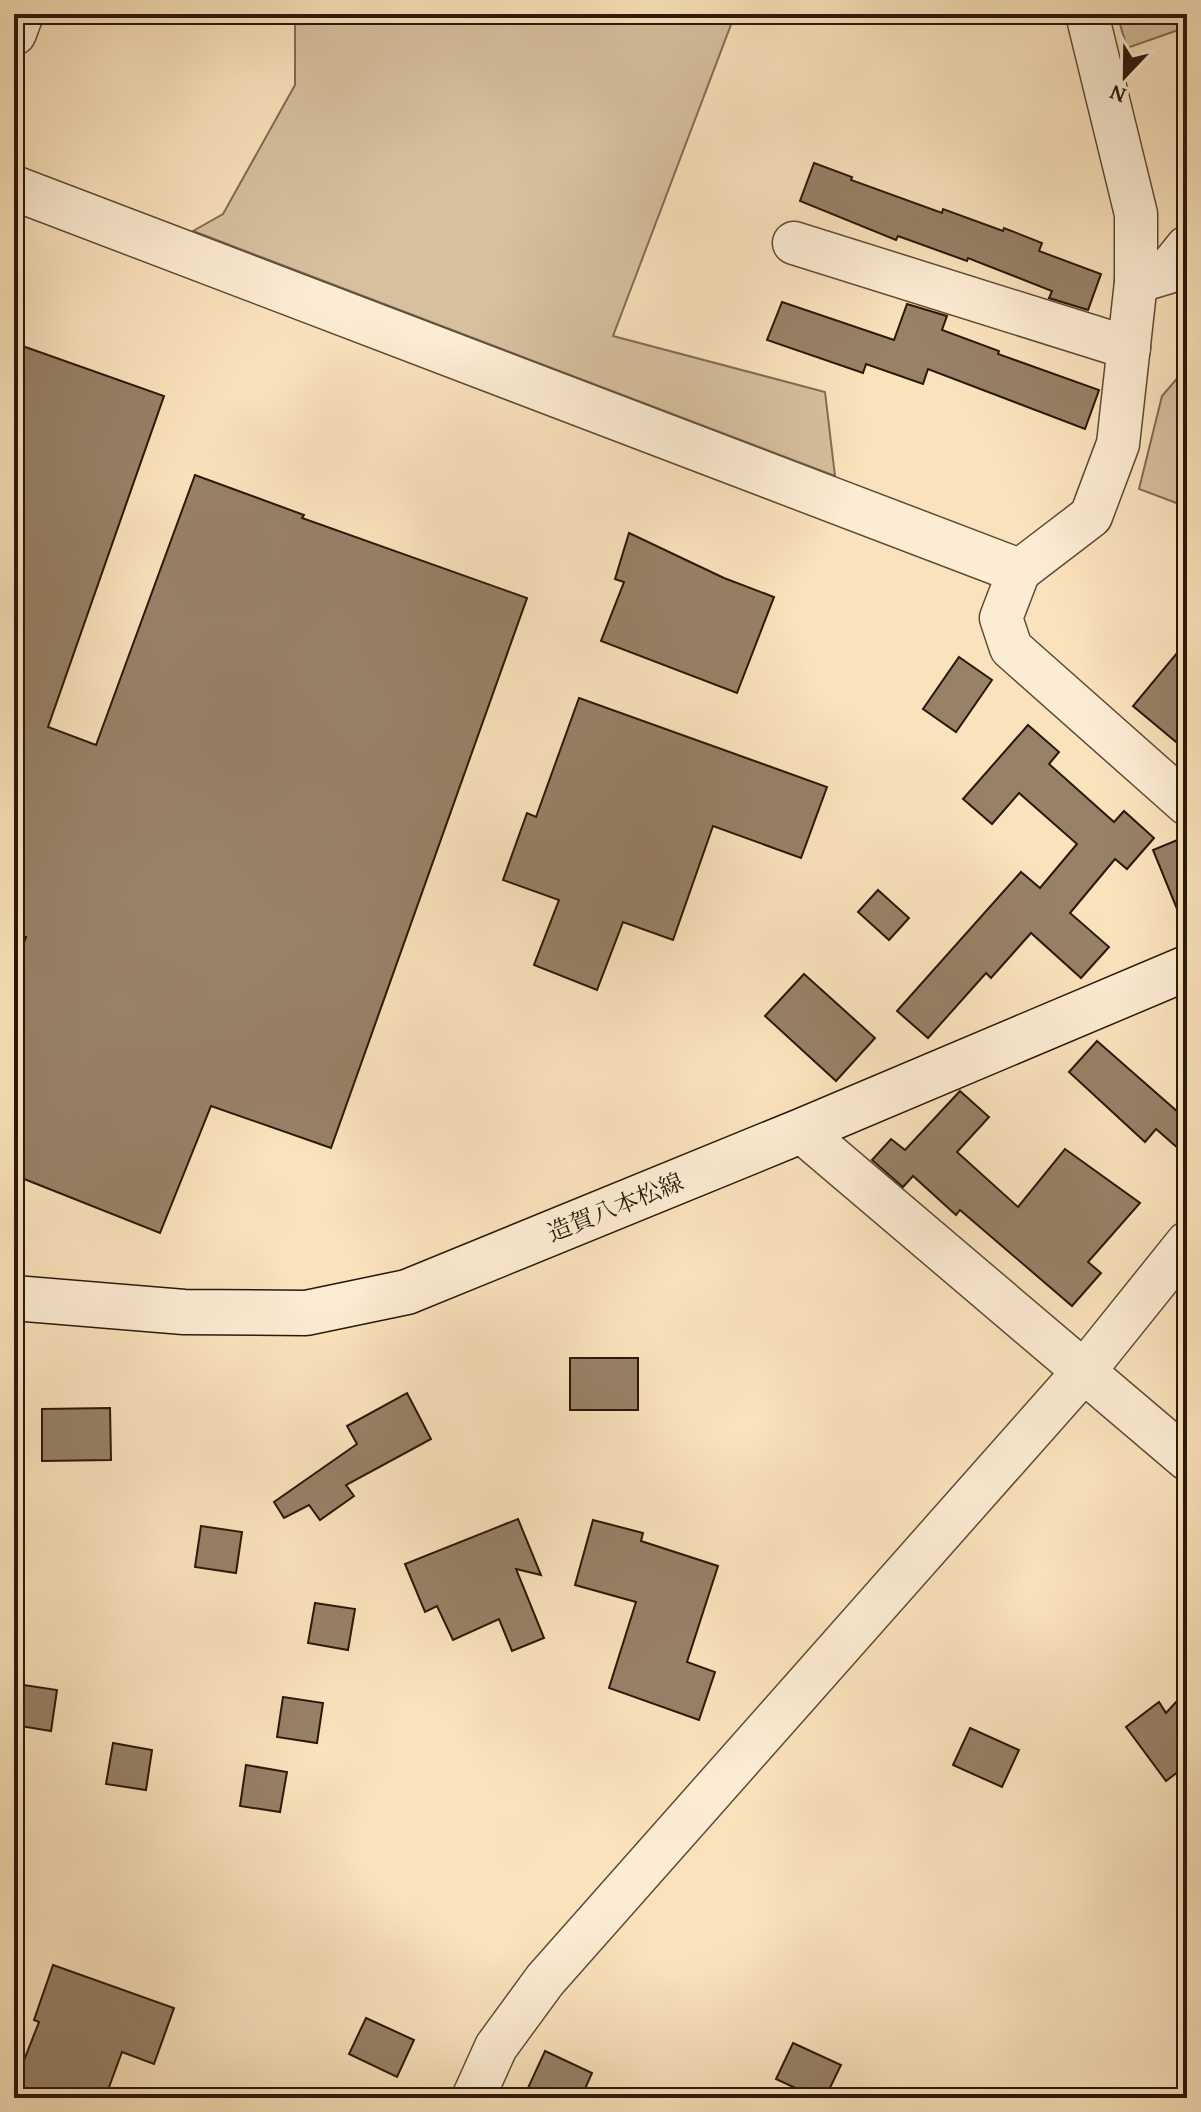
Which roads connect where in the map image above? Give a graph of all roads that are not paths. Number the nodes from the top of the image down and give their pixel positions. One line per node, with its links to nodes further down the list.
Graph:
1 (21, 14): 3 (main road)
2 (1087, 14): 7 (street)
3 (14, 33)
4 (14, 188): 9 (main road)
5 (794, 243): 8 (street)
6 (1187, 247): 7 (street)
7 (1136, 282): 8 (street)
8 (1129, 348): 9 (street)
9 (1019, 571): 10 (street)
10 (1187, 804)
11 (1187, 968): 12 (main road, 造賀八本松線)
12 (801, 1131): 14 (main road, 造賀八本松線); 15 (street)
13 (1187, 1243): 15 (street)
14 (14, 1298)
15 (1085, 1370): 16 (street); 17 (street)
16 (1187, 1459)
17 (473, 2098)

